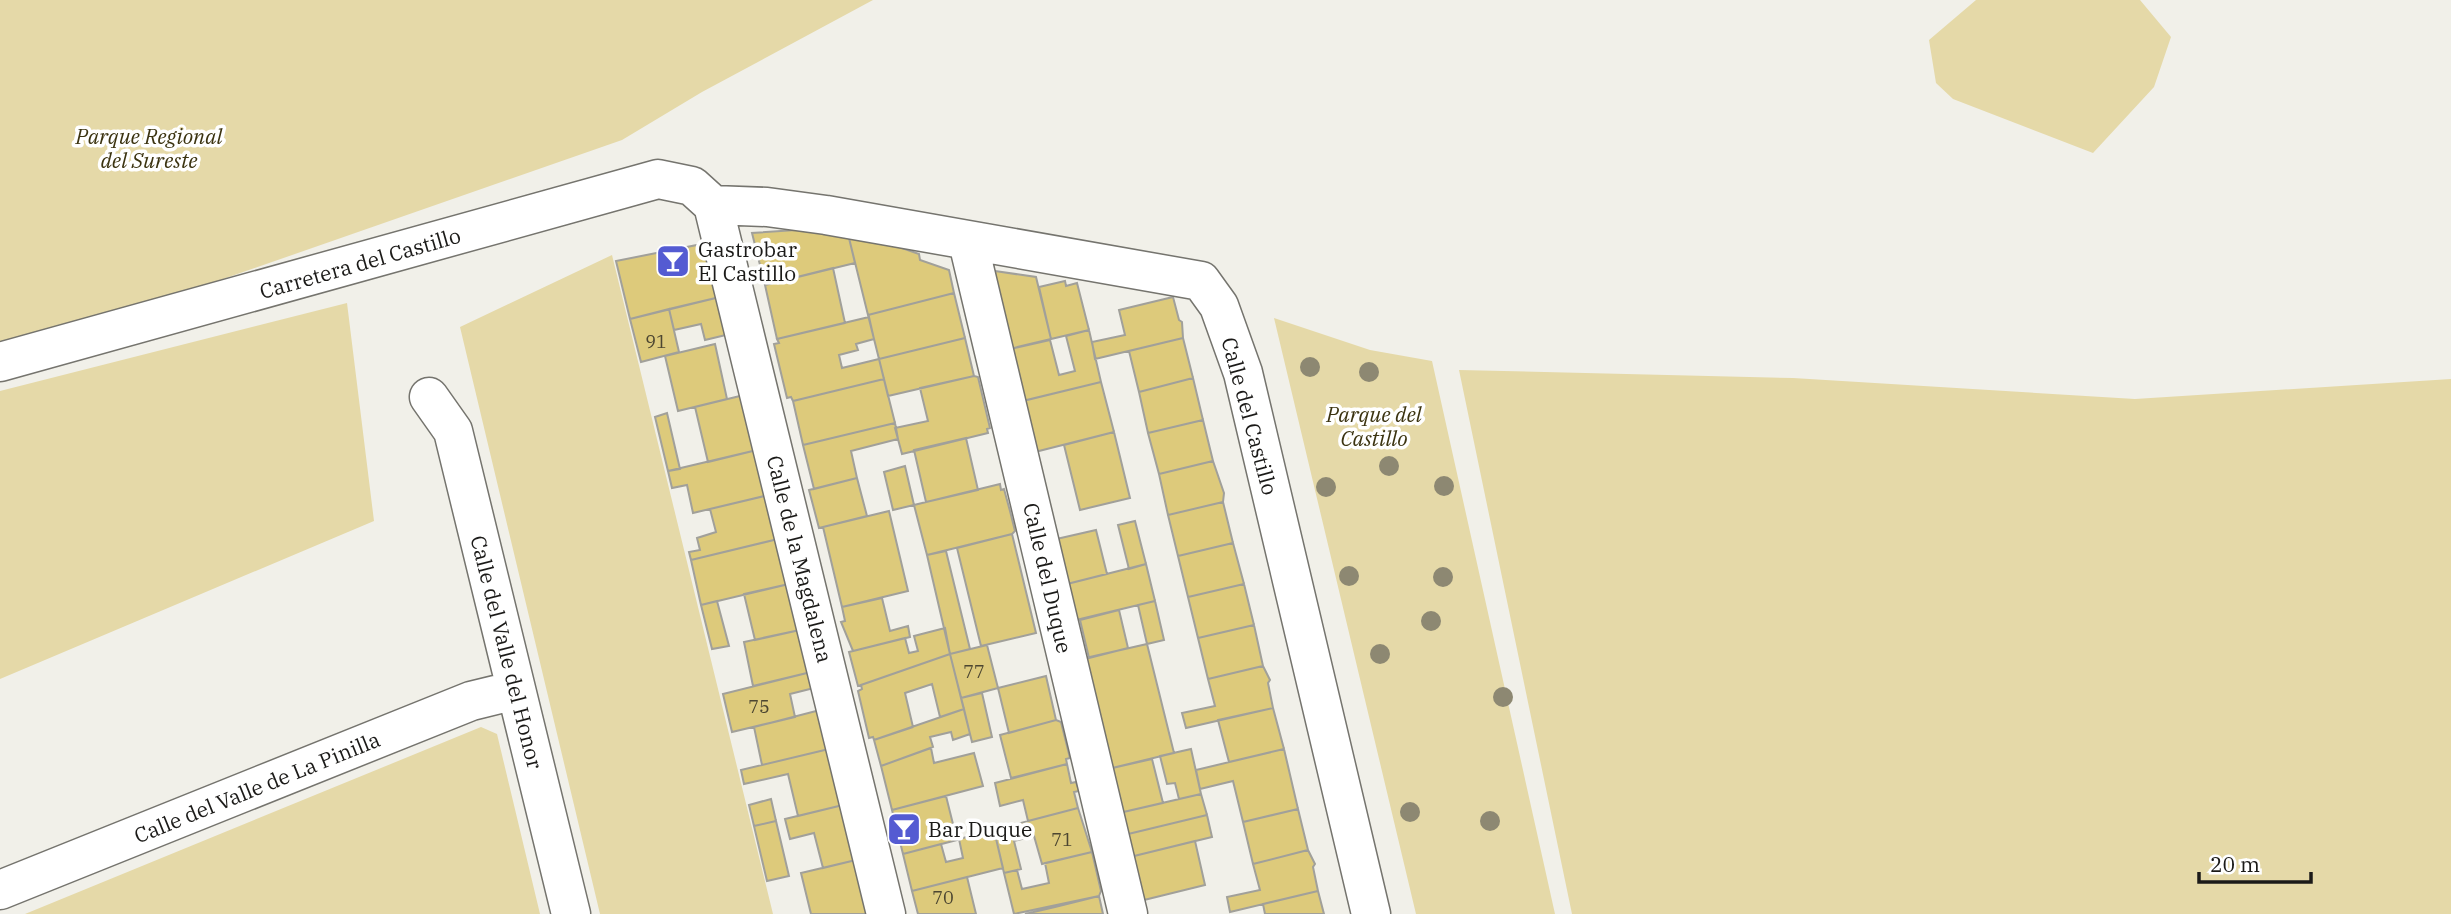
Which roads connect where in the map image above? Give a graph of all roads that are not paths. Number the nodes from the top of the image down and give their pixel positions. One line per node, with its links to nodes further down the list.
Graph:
1 (713, 205): 2 (street, Calle del Castillo); 3 (street, Carretera del Castillo); 8 (street, Calle de la Magdalena)
2 (968, 242): 9 (street, Calle del Duque); 10 (street, Calle del Castillo)
3 (0, 362)
4 (429, 397): 5 (street, Calle del Valle del Honor)
5 (516, 690): 6 (street, Calle del Valle de La Pinilla); 7 (street, Calle del Valle del Honor)
6 (0, 890)
7 (571, 914)
8 (887, 914)
9 (1128, 914)
10 (1371, 914)

